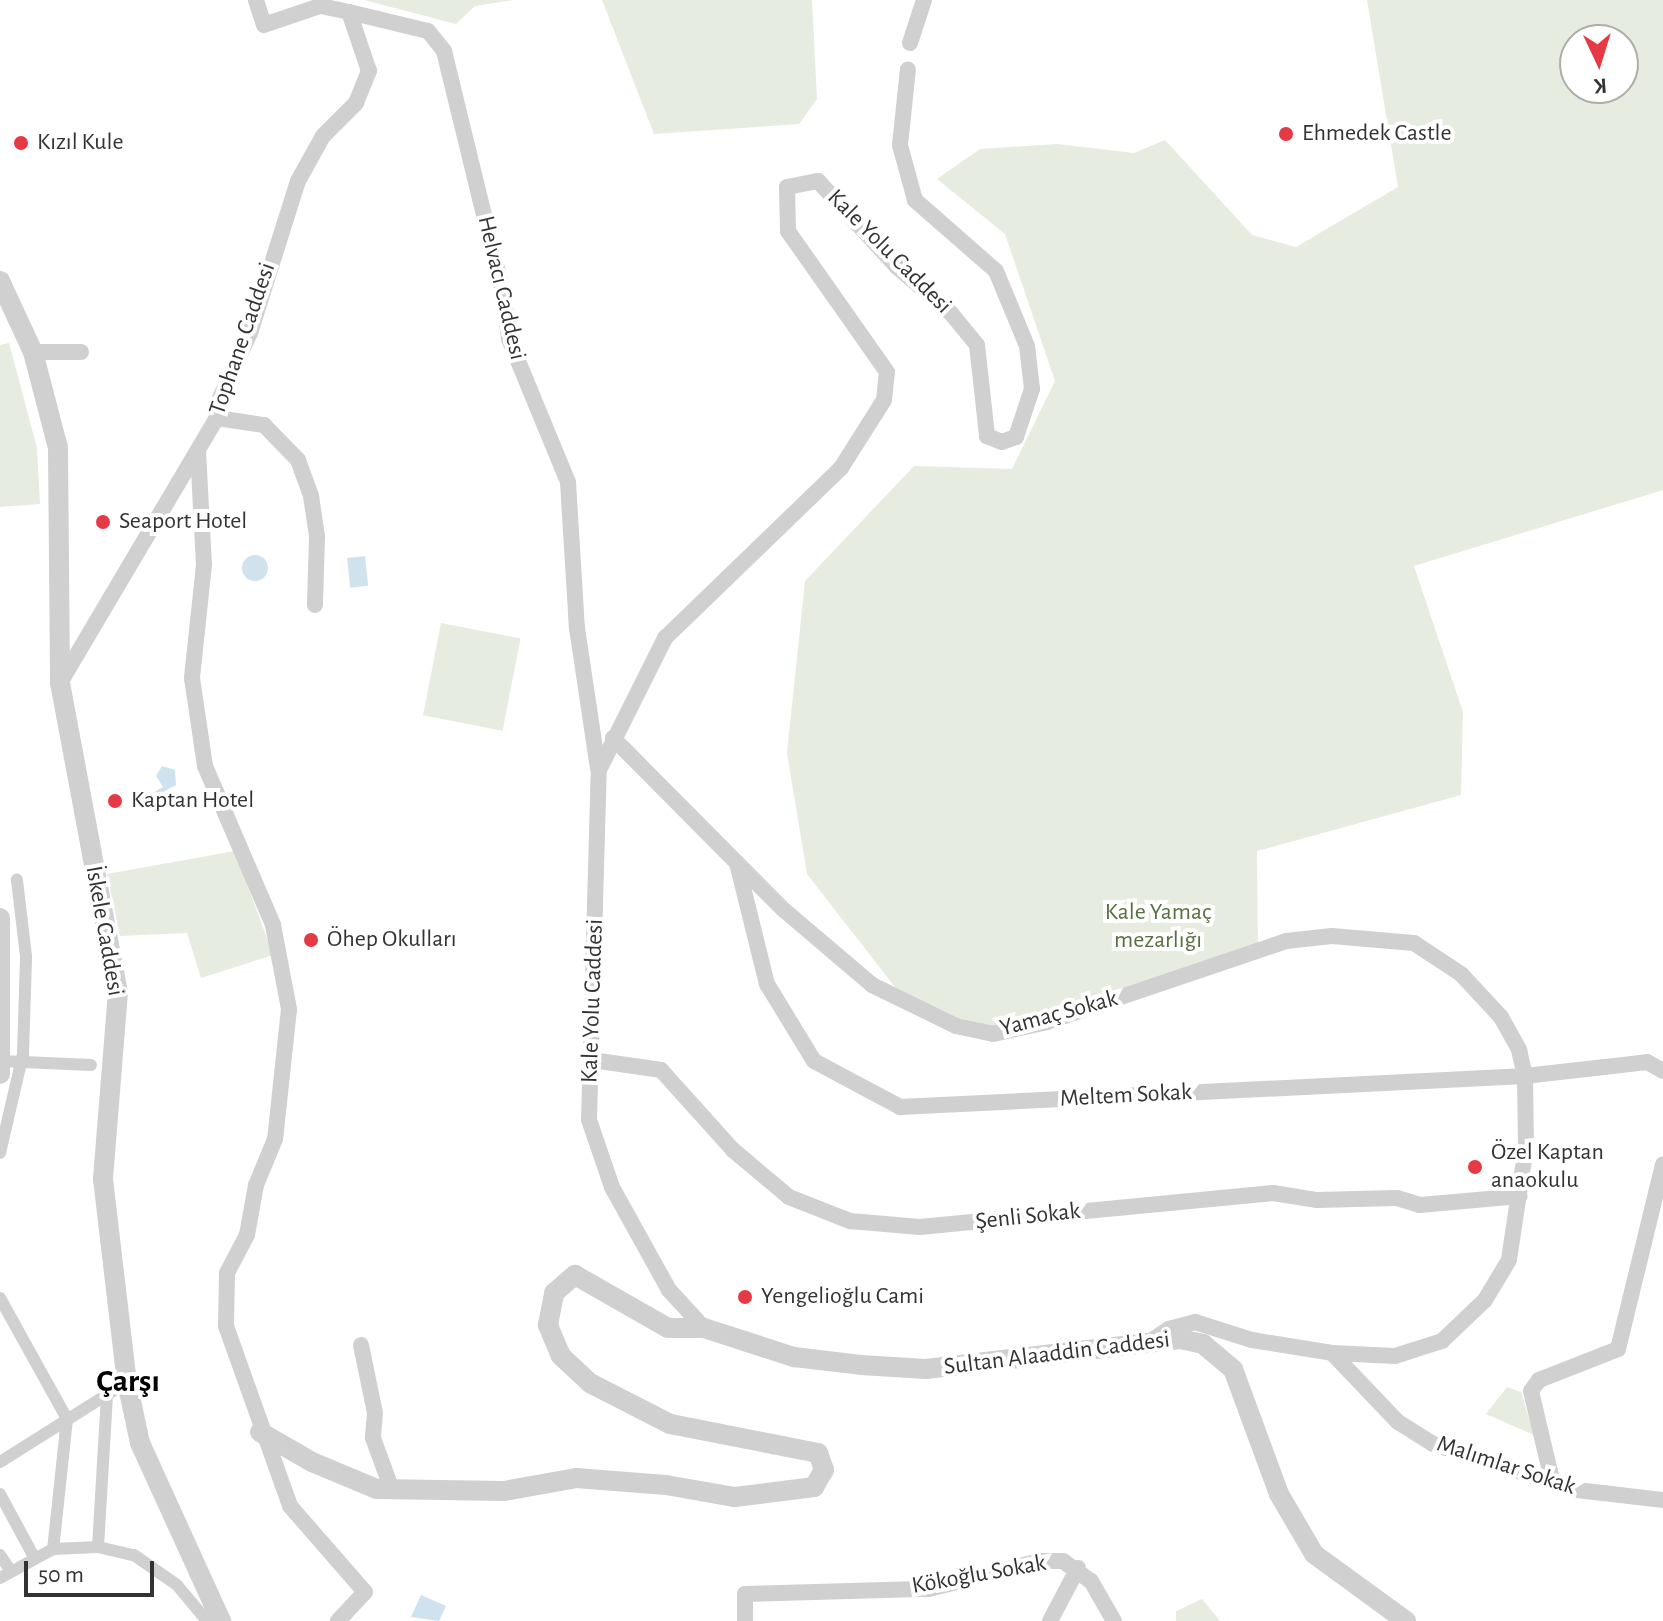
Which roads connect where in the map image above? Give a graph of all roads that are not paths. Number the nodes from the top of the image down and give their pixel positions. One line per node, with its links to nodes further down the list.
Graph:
1 (256, 0): 3 (street)
2 (924, 0): 4 (street)
3 (349, 12): 9 (street, Tophane Caddesi); 14 (street, Helvacı Caddesi)
4 (910, 43)
5 (908, 69): 13 (street, Kale Yolu Caddesi)
6 (0, 281): 7 (street, İskele Caddesi)
7 (33, 352): 8 (street); 12 (street, İskele Caddesi)
8 (81, 352)
9 (217, 418): 10 (street, Tophane Caddesi); 11 (street)
10 (198, 451): 12 (street, Tophane Caddesi); 34 (street)
11 (315, 605)
12 (60, 683): 31 (street, İskele Caddesi)
13 (613, 738): 14 (street, Kale Yolu Caddesi); 15 (street, Yamaç Sokak)
14 (599, 770): 18 (street, Kale Yolu Caddesi)
15 (737, 861): 22 (street, Yamaç Sokak); 22 (street, Meltem Sokak)
16 (17, 880): 19 (street)
17 (0, 918): 19 (street)
18 (592, 1060): 25 (street, Şenli Sokak); 27 (street, Kale Yolu Caddesi)
19 (6, 1064): 20 (street); 23 (street)
20 (91, 1065)
21 (1663, 1071): 22 (street, Meltem Sokak)
22 (1525, 1076): 25 (street)
23 (0, 1153)
24 (1663, 1164): 36 (street)
25 (1520, 1196): 30 (street)
26 (0, 1298): 33 (street)
27 (704, 1328): 28 (street, Sultan Alaaddin Caddesi); 37 (street)
28 (1151, 1341): 30 (street); 52 (street, Sultan Alaaddin Caddesi)
29 (361, 1345): 37 (street)
30 (1332, 1353): 36 (street, Malımlar Sokak)
31 (127, 1382): 32 (street); 47 (street, İskele Caddesi)
32 (107, 1394): 33 (street); 40 (street)
33 (67, 1419): 35 (street); 41 (street)
34 (260, 1432): 37 (street); 48 (street)
35 (0, 1462)
36 (1552, 1480): 39 (street, Malımlar Sokak)
37 (392, 1490)
38 (0, 1494): 43 (street)
39 (1663, 1500)
40 (98, 1547): 41 (street); 46 (street)
41 (53, 1549): 43 (street)
42 (0, 1555): 45 (street)
43 (34, 1557): 45 (street)
44 (1078, 1568): 49 (street, Kökoğlu Sokak); 50 (street); 51 (street, Kökoğlu Sokak)
45 (5, 1574)
46 (207, 1621)
47 (221, 1621)
48 (338, 1621)
49 (745, 1621)
50 (1050, 1621)
51 (1114, 1621)
52 (1406, 1621)

